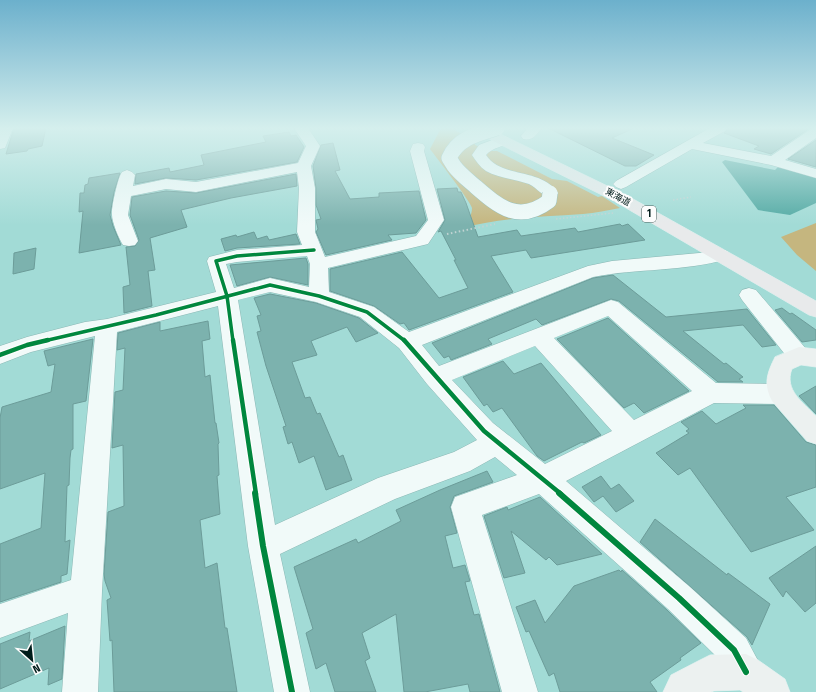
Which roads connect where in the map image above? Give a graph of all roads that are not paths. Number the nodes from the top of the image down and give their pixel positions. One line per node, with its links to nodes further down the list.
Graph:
1 (307, 160): 10 (street)
2 (420, 160): 17 (street)
3 (450, 160): 4 (street, bridge)
4 (482, 160)
5 (553, 160): 16 (highway, 東海道 / 1)
6 (581, 160): 13 (highway, 東海道 / 1)
7 (664, 160): 13 (street)
8 (770, 160): 9 (street)
9 (774, 161): 11 (street)
10 (304, 166): 14 (street); 17 (street)
11 (816, 174)
12 (127, 175): 14 (street)
13 (621, 184): 18 (highway, 東海道 / 1)
14 (123, 193): 15 (street)
15 (130, 241)
16 (721, 255): 22 (highway, 東海道 / 1); 25 (street)
17 (317, 257): 20 (street); 21 (street)
18 (816, 294)
19 (749, 295): 27 (street)
20 (227, 296): 21 (street); 23 (street); 35 (street)
21 (319, 296): 25 (street)
22 (816, 310)
23 (107, 327): 26 (street); 36 (street)
24 (538, 336): 28 (street); 29 (street); 32 (street)
25 (407, 342): 28 (street)
26 (0, 355)
27 (808, 357): 30 (main road)
28 (436, 377): 33 (street)
29 (711, 393): 30 (street); 32 (street)
30 (780, 394): 31 (main road)
31 (816, 433)
32 (632, 434): 34 (street)
33 (497, 443): 34 (street); 35 (street)
34 (543, 479): 38 (street); 41 (street)
35 (264, 546): 40 (street)
36 (86, 591): 37 (street); 39 (street)
37 (0, 621)
38 (759, 682): 42 (main road)
39 (80, 692)
40 (292, 692)
41 (520, 692)
42 (681, 692)

